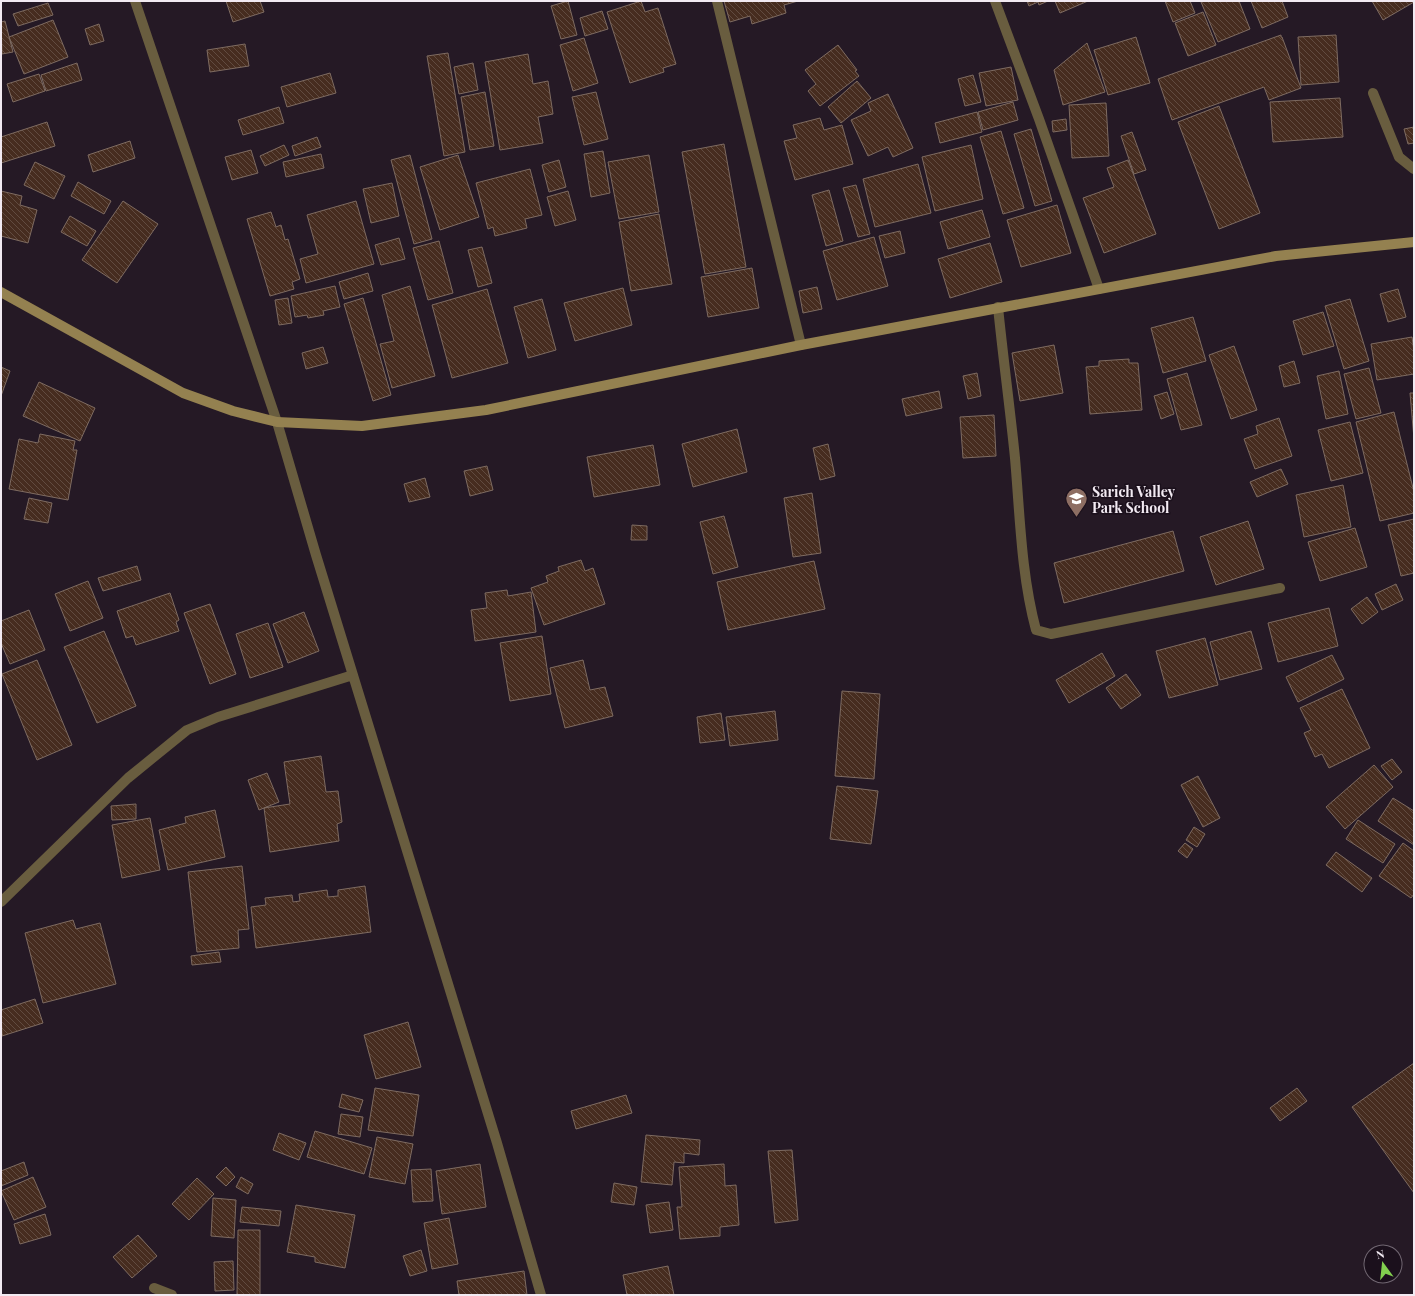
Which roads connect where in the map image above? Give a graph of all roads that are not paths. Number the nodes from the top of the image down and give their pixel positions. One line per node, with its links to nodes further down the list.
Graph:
1 (135, 1): 11 (street)
2 (718, 1): 10 (street)
3 (995, 1): 7 (street)
4 (1374, 93): 5 (street)
5 (1414, 169)
6 (1414, 242): 7 (street)
7 (1099, 289): 9 (street)
8 (1, 292): 11 (street)
9 (998, 307): 10 (street); 12 (street)
10 (801, 345): 11 (street)
11 (277, 422): 13 (street)
12 (1280, 588)
13 (353, 675): 14 (street); 17 (street)
14 (1, 902)
15 (154, 1288): 16 (street)
16 (172, 1295)
17 (541, 1295)

